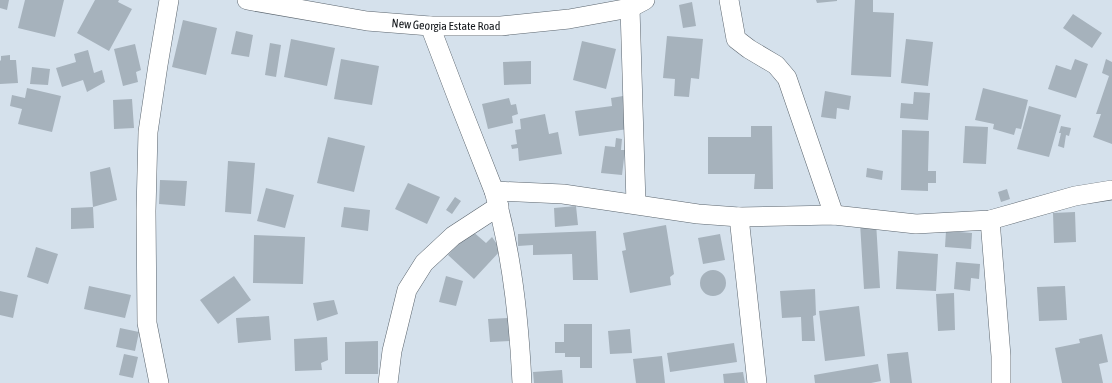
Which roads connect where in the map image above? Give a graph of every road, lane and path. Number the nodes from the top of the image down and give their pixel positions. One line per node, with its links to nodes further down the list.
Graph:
1 (169, 0): 12 (street)
2 (247, 0): 5 (street, New Georgia Estate Road)
3 (729, 0): 9 (street)
4 (637, 4): 5 (street, New Georgia Estate Road); 8 (street)
5 (430, 26): 7 (street)
6 (1112, 190): 11 (street)
7 (496, 198): 8 (street); 13 (street); 14 (street)
8 (636, 204): 10 (street)
9 (834, 216): 10 (street); 11 (street)
10 (739, 217): 15 (street)
11 (990, 220): 16 (street)
12 (159, 383)
13 (388, 383)
14 (522, 383)
15 (758, 383)
16 (1001, 383)

